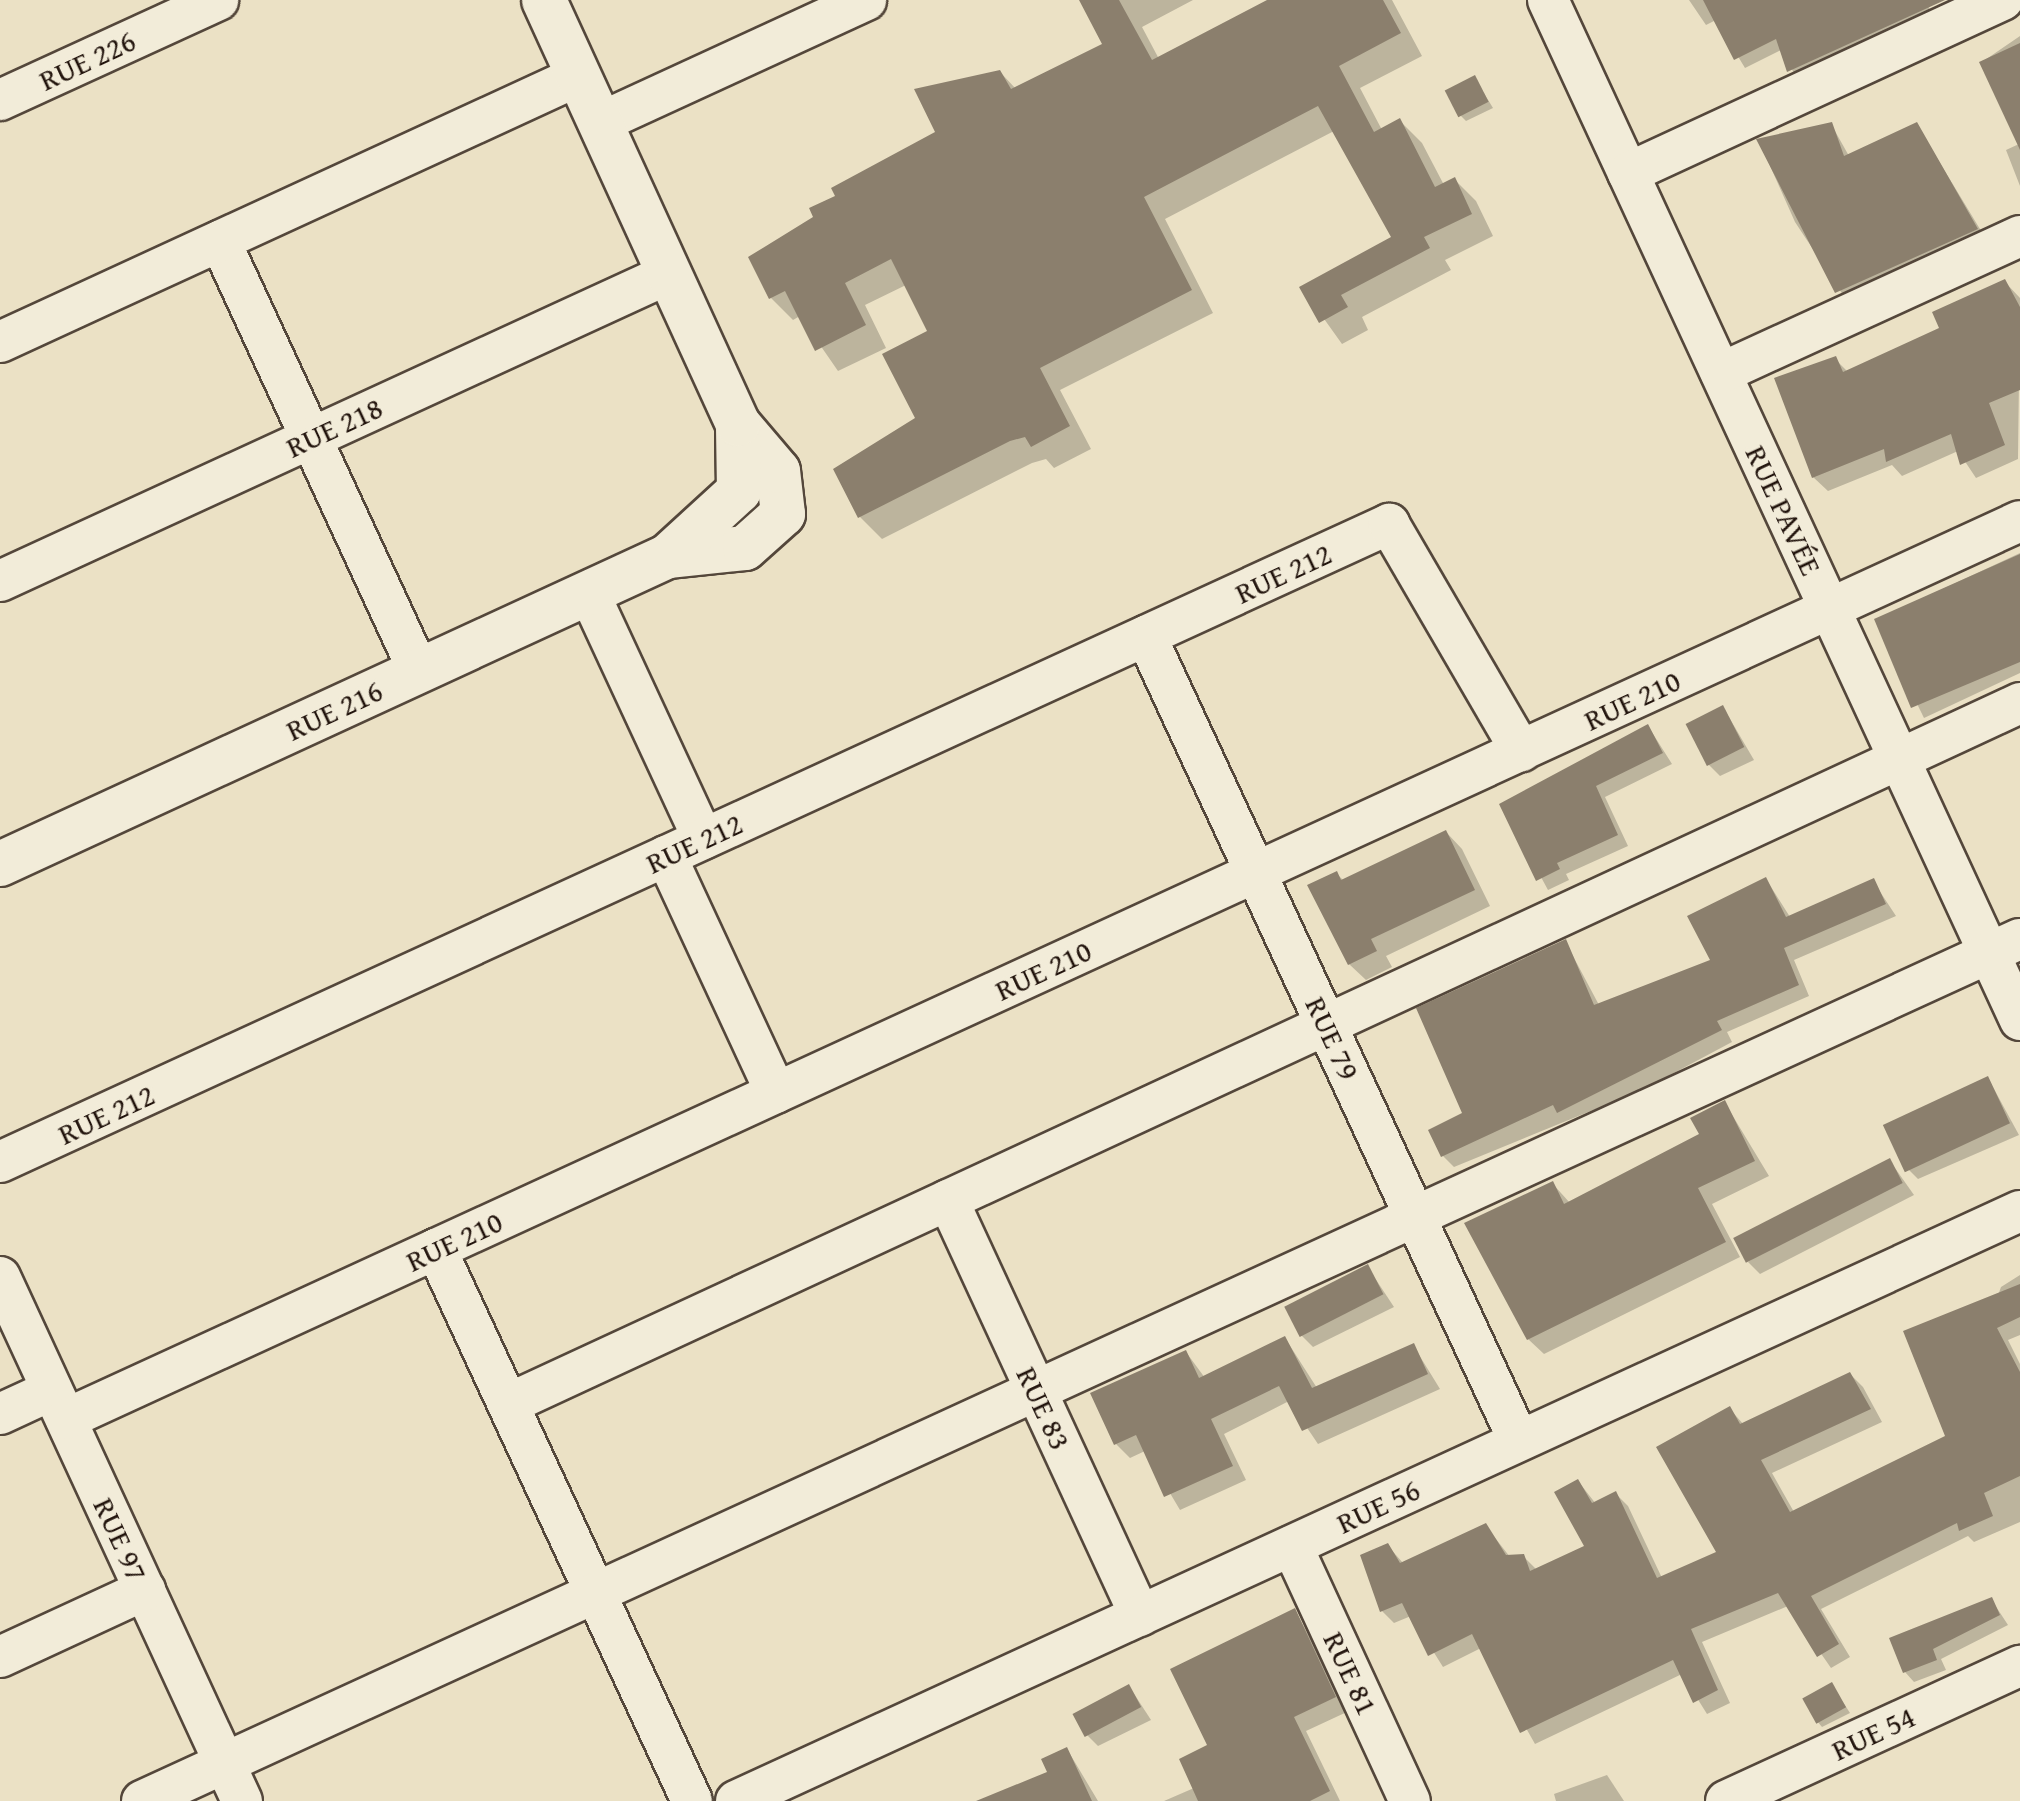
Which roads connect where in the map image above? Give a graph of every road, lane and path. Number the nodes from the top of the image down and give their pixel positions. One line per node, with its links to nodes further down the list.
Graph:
1 (218, 0): 7 (street, RUE 226)
2 (544, 0): 6 (street)
3 (866, 0): 8 (street)
4 (1548, 0): 9 (street, RUE PAVÉE)
5 (2003, 0): 9 (street)
6 (578, 76): 8 (street); 11 (street)
7 (0, 100)
8 (599, 123): 12 (street)
9 (1628, 173): 14 (street, RUE PAVÉE)
10 (2020, 236): 14 (street)
11 (220, 241): 13 (street); 15 (street)
12 (668, 274): 15 (street, RUE 218); 18 (street, RUE 216)
13 (0, 342)
14 (1721, 373): 19 (street, RUE PAVÉE)
15 (311, 438): 17 (street, RUE 218); 21 (street)
16 (2020, 521): 19 (street, RUE 210)
17 (0, 581)
18 (589, 593): 21 (street, RUE 216); 25 (street)
19 (1830, 609): 23 (street, RUE 210); 24 (street, RUE PAVÉE)
20 (1146, 636): 23 (street, RUE 212); 25 (street, RUE 212); 28 (street, RUE 79)
21 (419, 671): 27 (street, RUE 216)
22 (2020, 703): 24 (street)
23 (1521, 751): 28 (street, RUE 210)
24 (1899, 758): 29 (street, RUE PAVÉE); 31 (street)
25 (703, 839): 26 (street, RUE 212)
26 (666, 856): 32 (street); 33 (street, RUE 212)
27 (0, 864)
28 (1256, 872): 31 (street, RUE 79); 32 (street, RUE 210)
29 (2004, 946): 30 (street, RUE PAVÉE); 36 (street)
30 (2020, 1020)
31 (1326, 1024): 34 (street); 36 (street, RUE 79)
32 (776, 1093): 37 (street, RUE 210)
33 (0, 1162)
34 (948, 1200): 39 (street, RUE 83); 41 (street)
35 (2020, 1211): 43 (street, RUE 56)
36 (1415, 1216): 39 (street); 43 (street, RUE 79)
37 (436, 1249): 40 (street, RUE 210); 41 (street)
38 (0, 1277): 40 (street, RUE 97)
39 (1036, 1391): 46 (street); 47 (street, RUE 83)
40 (59, 1404): 42 (street, RUE 210); 45 (street, RUE 97)
41 (508, 1404): 46 (street)
42 (0, 1414)
43 (1519, 1441): 44 (street, RUE 56)
44 (1292, 1546): 47 (street, RUE 56); 55 (street, RUE 81)
45 (145, 1590): 48 (street); 50 (street, RUE 97)
46 (596, 1593): 50 (street); 53 (street)
47 (1140, 1616): 54 (street, RUE 56)
48 (0, 1657)
49 (2020, 1666): 56 (street, RUE 54)
50 (225, 1763): 51 (street); 52 (street, RUE 97)
51 (142, 1801)
52 (242, 1801)
53 (692, 1801)
54 (736, 1801)
55 (1410, 1801)
56 (1726, 1801)

